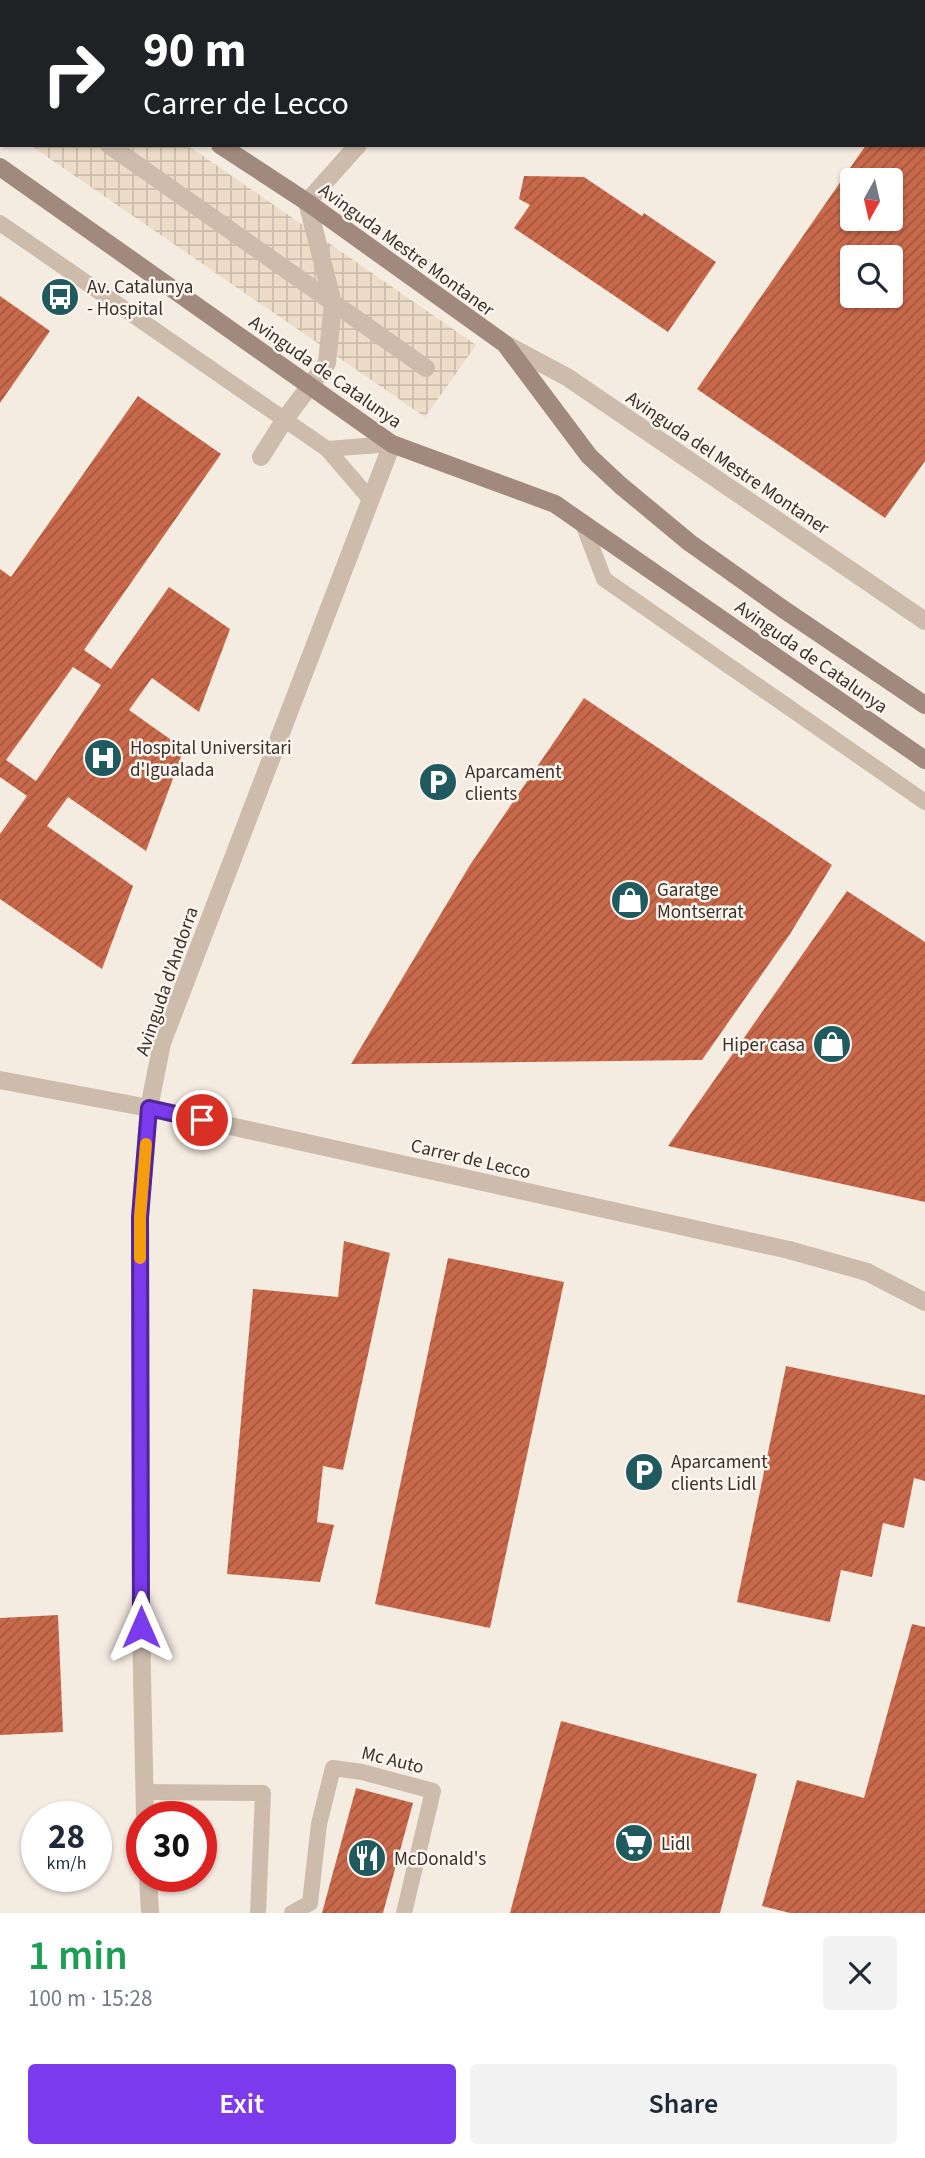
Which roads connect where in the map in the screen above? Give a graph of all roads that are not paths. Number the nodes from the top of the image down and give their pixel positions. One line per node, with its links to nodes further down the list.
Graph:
1 (112, 147): 7 (street)
2 (223, 147): 5 (street, Avinguda Mestre Montaner)
3 (356, 147): 5 (street)
4 (0, 167): 10 (street, Avinguda de Catalunya)
5 (307, 202): 7 (street); 8 (street, Avinguda Mestre Montaner)
6 (0, 223): 12 (lane)
7 (333, 303): 9 (street); 10 (street)
8 (505, 344): 11 (street, Avinguda Mestre Montaner); 18 (street, Avinguda del Mestre Montaner)
9 (426, 369)
10 (310, 385): 12 (street); 13 (street, Avinguda de Catalunya)
11 (552, 406): 19 (street, Avinguda de Catalunya)
12 (285, 419): 14 (lane); 15 (street)
13 (393, 444): 14 (lane); 16 (street, Avinguda d'Andorra); 17 (street, Avinguda de Catalunya)
14 (327, 449): 16 (lane)
15 (261, 457)
16 (371, 500): 23 (street, Avinguda d'Andorra)
17 (583, 524): 20 (street, Avinguda de Catalunya); 21 (lane)
18 (925, 621)
19 (925, 705)
20 (925, 760)
21 (925, 802)
22 (0, 1080): 23 (street, Carrer de Lecco)
23 (149, 1108): 24 (street, Carrer de Lecco); 25 (street, Avinguda d'Andorra)
24 (925, 1302)
25 (144, 1792): 26 (street, Avinguda d'Andorra); 29 (lane)
26 (144, 1801)
27 (149, 1892): 28 (street)
28 (150, 1913)
29 (258, 1913)
30 (292, 1913): 31 (lane, Mc Auto)
31 (404, 1913)

